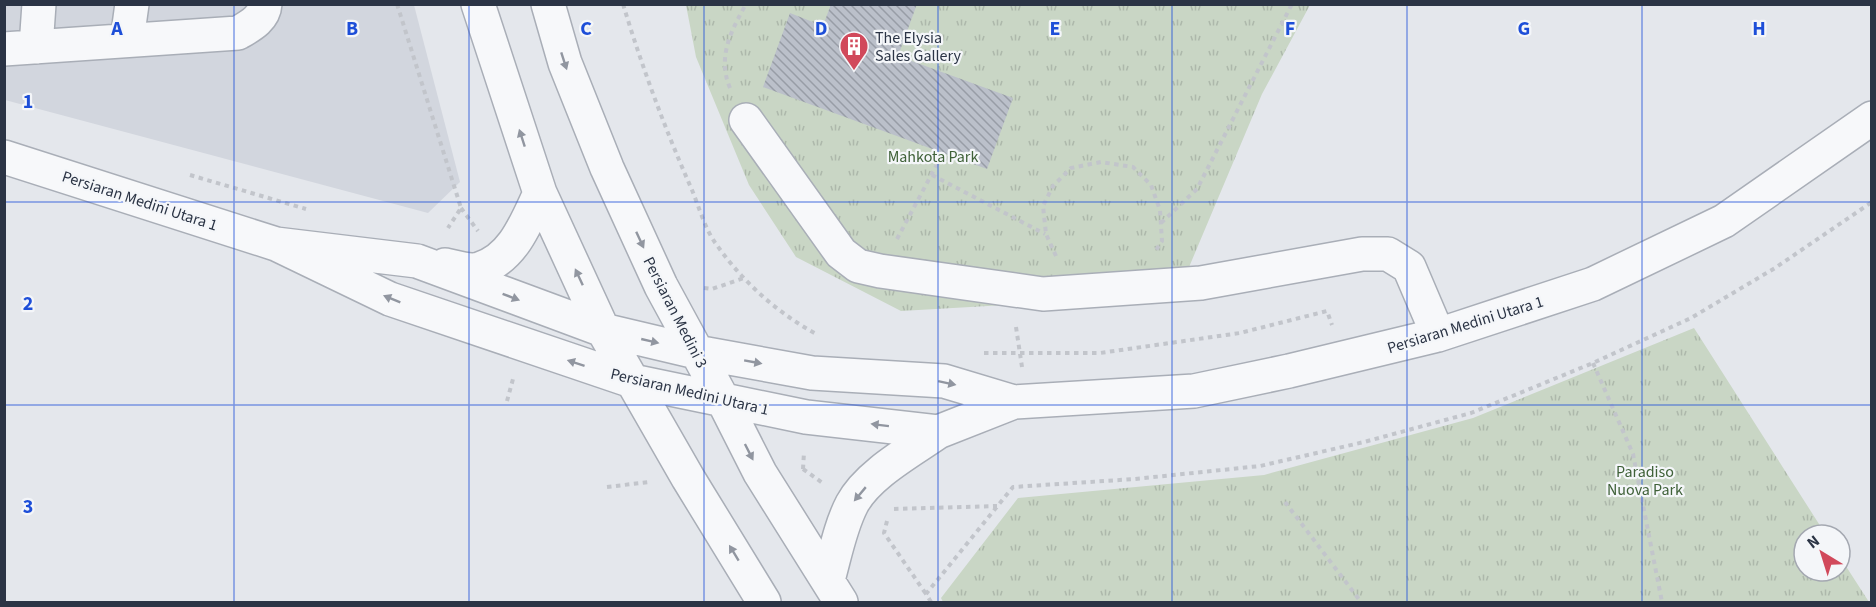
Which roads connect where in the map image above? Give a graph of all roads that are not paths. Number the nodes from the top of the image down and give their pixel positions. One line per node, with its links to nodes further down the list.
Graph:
1 (39, 4): 7 (street)
2 (132, 4): 6 (street)
3 (265, 4): 6 (street)
4 (478, 4): 11 (street, one-way to 4)
5 (548, 4): 16 (street, Persiaran Medini 3, one-way to 16)
6 (127, 40): 7 (street)
7 (20, 48)
8 (1872, 118): 15 (street, Persiaran Medini Utara 1)
9 (746, 120): 15 (street)
10 (4, 157): 12 (street, Persiaran Medini Utara 1)
11 (540, 193): 13 (street); 14 (street, one-way to 11)
12 (276, 244): 13 (street, Persiaran Medini Utara 1); 17 (street, Persiaran Medini Utara 1, one-way to 12)
13 (417, 261): 14 (street, Persiaran Medini Utara 1, one-way to 14)
14 (603, 330): 16 (street, Persiaran Medini Utara 1, one-way to 16); 17 (street)
15 (1438, 335): 19 (street, Persiaran Medini Utara 1)
16 (696, 352): 18 (street, Persiaran Medini 3); 19 (street, Persiaran Medini Utara 1, one-way to 19)
17 (632, 381): 18 (street, Persiaran Medini Utara 1); 22 (street, one-way to 17)
18 (723, 400): 20 (street, Persiaran Medini Utara 1, one-way to 18); 21 (street, Persiaran Medini 3, one-way to 21)
19 (1022, 403): 20 (street, Persiaran Medini Utara 1)
20 (938, 432): 21 (street, one-way to 21)
21 (835, 591)
22 (764, 603)

